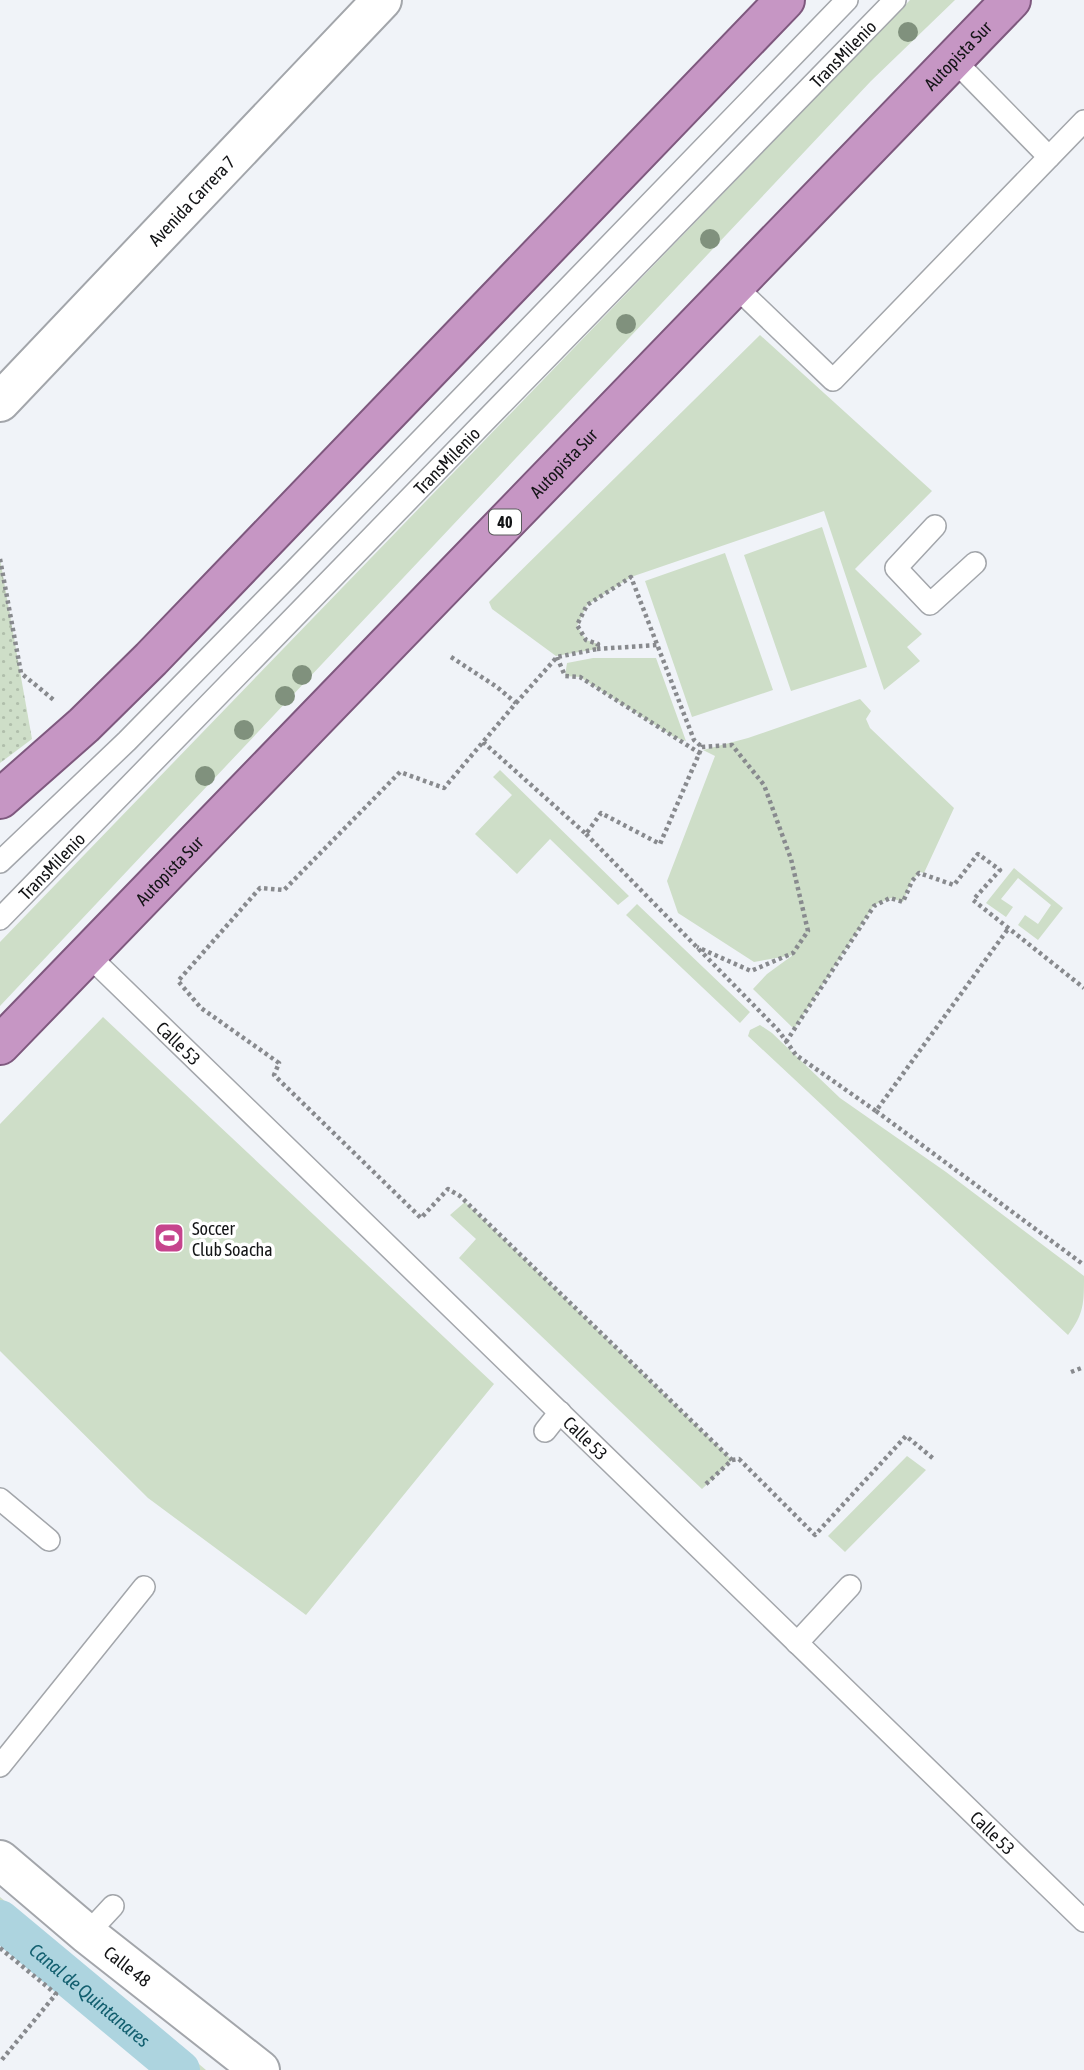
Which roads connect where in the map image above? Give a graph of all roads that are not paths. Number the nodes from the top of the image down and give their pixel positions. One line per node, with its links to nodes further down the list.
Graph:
1 (382, 0): 10 (street, Avenida Carrera 7)
2 (785, 0): 13 (highway)
3 (847, 0): 14 (lane, TransMilenio)
4 (895, 0): 15 (lane, TransMilenio)
5 (1010, 0): 6 (highway, Autopista Sur / 40)
6 (953, 59): 8 (lane); 9 (highway, Autopista Sur / 40)
7 (1084, 121): 8 (lane)
8 (1049, 157): 9 (lane)
9 (734, 285): 16 (highway, Autopista Sur / 40)
10 (0, 402)
11 (935, 526): 12 (lane)
12 (975, 563)
13 (0, 799)
14 (0, 862)
15 (0, 919)
16 (87, 954): 17 (highway, Autopista Sur / 40); 18 (lane, Calle 53)
17 (0, 1045)
18 (560, 1412): 19 (lane); 24 (lane, Calle 53)
19 (545, 1431)
20 (0, 1499): 21 (lane)
21 (49, 1540)
22 (850, 1586): 24 (lane)
23 (145, 1587): 25 (lane)
24 (797, 1643): 28 (lane, Calle 53)
25 (0, 1766)
26 (0, 1860): 29 (street, Calle 48)
27 (113, 1906): 29 (lane)
28 (1084, 1922)
29 (87, 1934): 30 (street, Calle 48)
30 (260, 2070)

